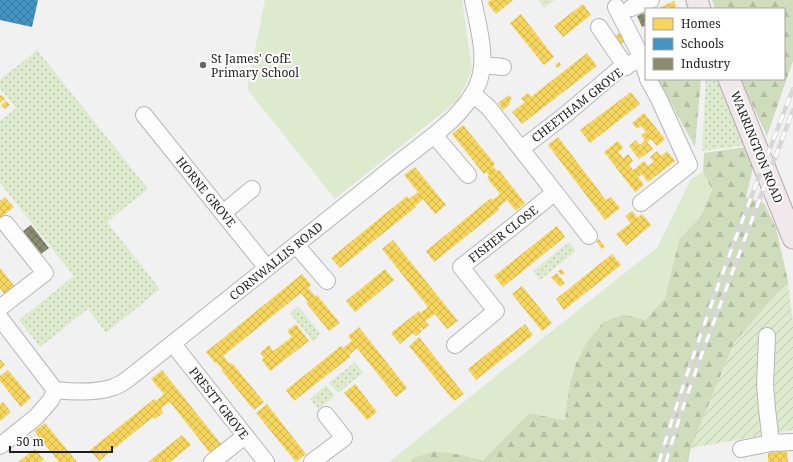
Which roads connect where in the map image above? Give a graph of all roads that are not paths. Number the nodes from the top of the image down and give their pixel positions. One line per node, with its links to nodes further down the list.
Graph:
1 (473, 0): 4 (street, CORNWALLIS ROAD)
2 (650, 0): 5 (street)
3 (599, 27): 7 (street)
4 (482, 65): 6 (street); 10 (street, CORNWALLIS ROAD)
5 (644, 66): 7 (street, CHEETHAM GROVE)
6 (503, 67)
7 (626, 67): 13 (street, CHEETHAM GROVE)
8 (649, 80): 17 (street)
9 (729, 80): 21 (main road, WARRINGTON ROAD)
10 (473, 94): 12 (street, CORNWALLIS ROAD); 13 (street)
11 (144, 115): 18 (street, HORNE GROVE)
12 (434, 135): 14 (street); 22 (street, CORNWALLIS ROAD)
13 (521, 149): 16 (street)
14 (468, 175)
15 (252, 190): 18 (street)
16 (555, 192): 20 (street); 29 (street, FISHER CLOSE)
17 (641, 203)
18 (223, 213): 23 (street, HORNE GROVE)
19 (6, 224): 25 (street)
20 (589, 236)
21 (793, 238)
22 (296, 245): 23 (street, CORNWALLIS ROAD); 24 (street)
23 (267, 268): 28 (street, CORNWALLIS ROAD)
24 (327, 281)
25 (0, 308)
26 (0, 318): 30 (street)
27 (767, 336): 34 (street)
28 (173, 344): 30 (street, CORNWALLIS ROAD); 32 (street, PRESTT GROVE)
29 (455, 345)
30 (55, 390): 35 (street)
31 (326, 415): 39 (street)
32 (245, 436): 37 (street); 38 (street, PRESTT GROVE)
33 (793, 442): 34 (street)
34 (771, 443): 36 (street)
35 (0, 446)
36 (741, 449)
37 (212, 462)
38 (266, 462)
39 (312, 462)

